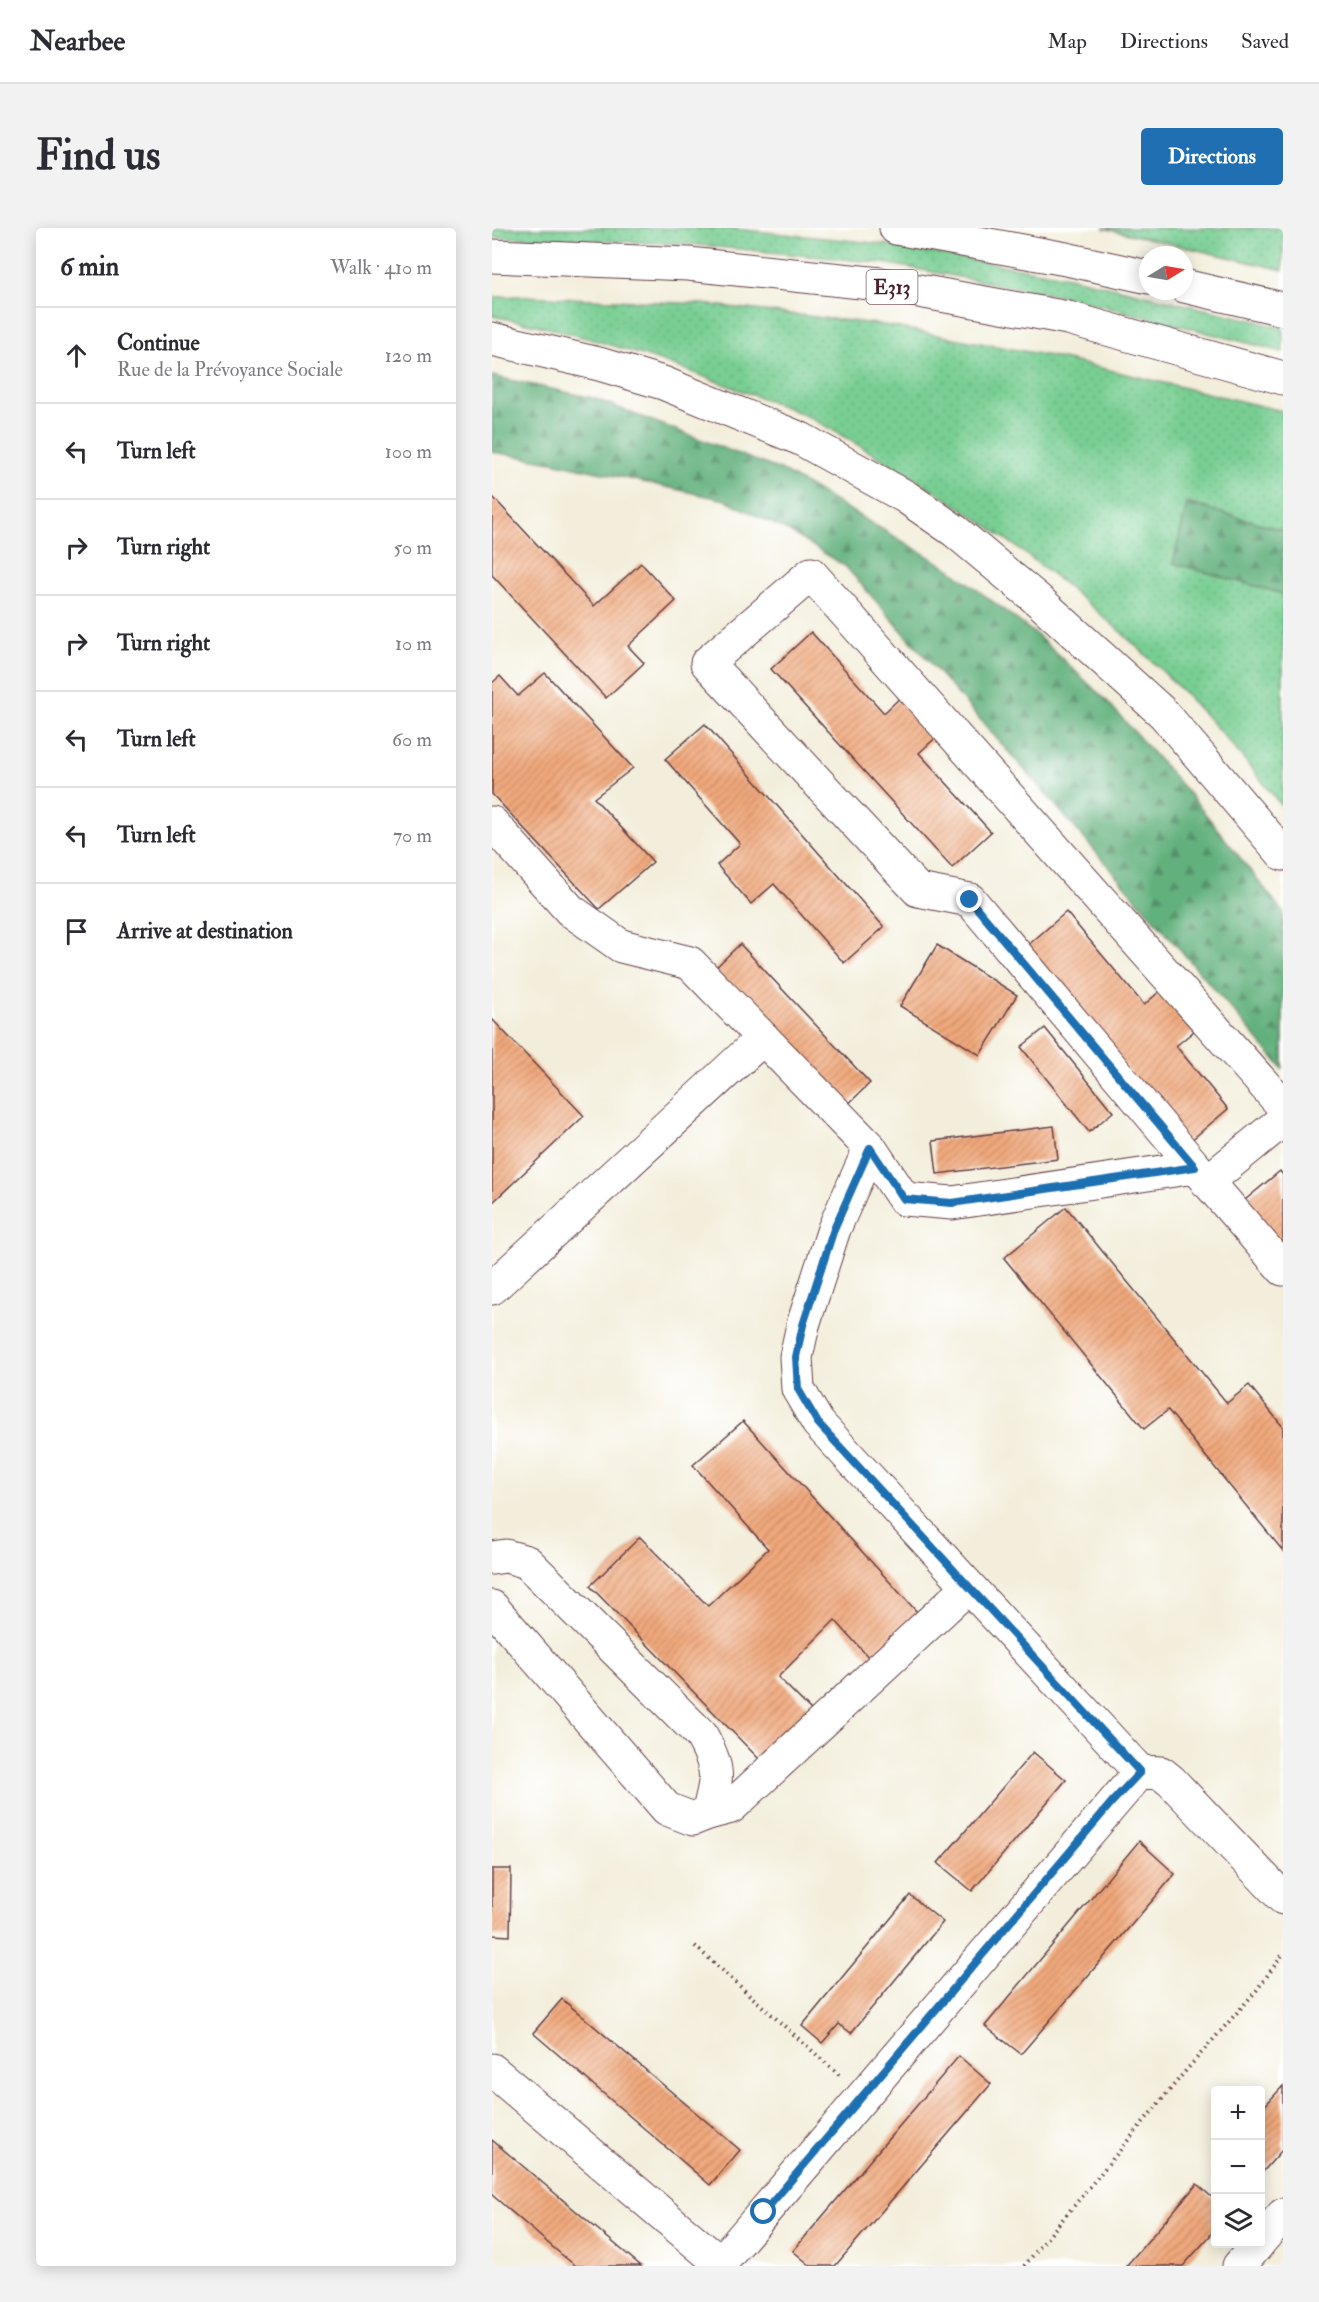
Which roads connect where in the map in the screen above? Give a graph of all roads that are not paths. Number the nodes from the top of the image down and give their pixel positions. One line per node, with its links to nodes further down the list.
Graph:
1 (896, 228): 3 (main road)
2 (492, 256): 7 (main road, E313)
3 (1139, 276)
4 (1193, 288): 5 (main road)
5 (1283, 309)
6 (492, 339): 9 (main road)
7 (1283, 378)
8 (492, 823): 10 (main road)
9 (1283, 854)
10 (763, 1038): 13 (main road); 16 (main road)
11 (1283, 1106): 14 (main road)
12 (1283, 1120): 14 (main road)
13 (870, 1148): 14 (main road); 18 (main road)
14 (1201, 1175): 15 (main road)
15 (1283, 1269)
16 (492, 1288)
17 (492, 1558): 21 (main road)
18 (968, 1587): 20 (main road); 21 (main road)
19 (492, 1607): 21 (main road)
20 (1140, 1772): 22 (main road); 27 (main road)
21 (708, 1813)
22 (1283, 1898)
23 (492, 2070): 27 (main road)
24 (1283, 2216): 25 (main road)
25 (1265, 2236)
26 (1254, 2248): 28 (main road)
27 (729, 2262)
28 (1239, 2266)

